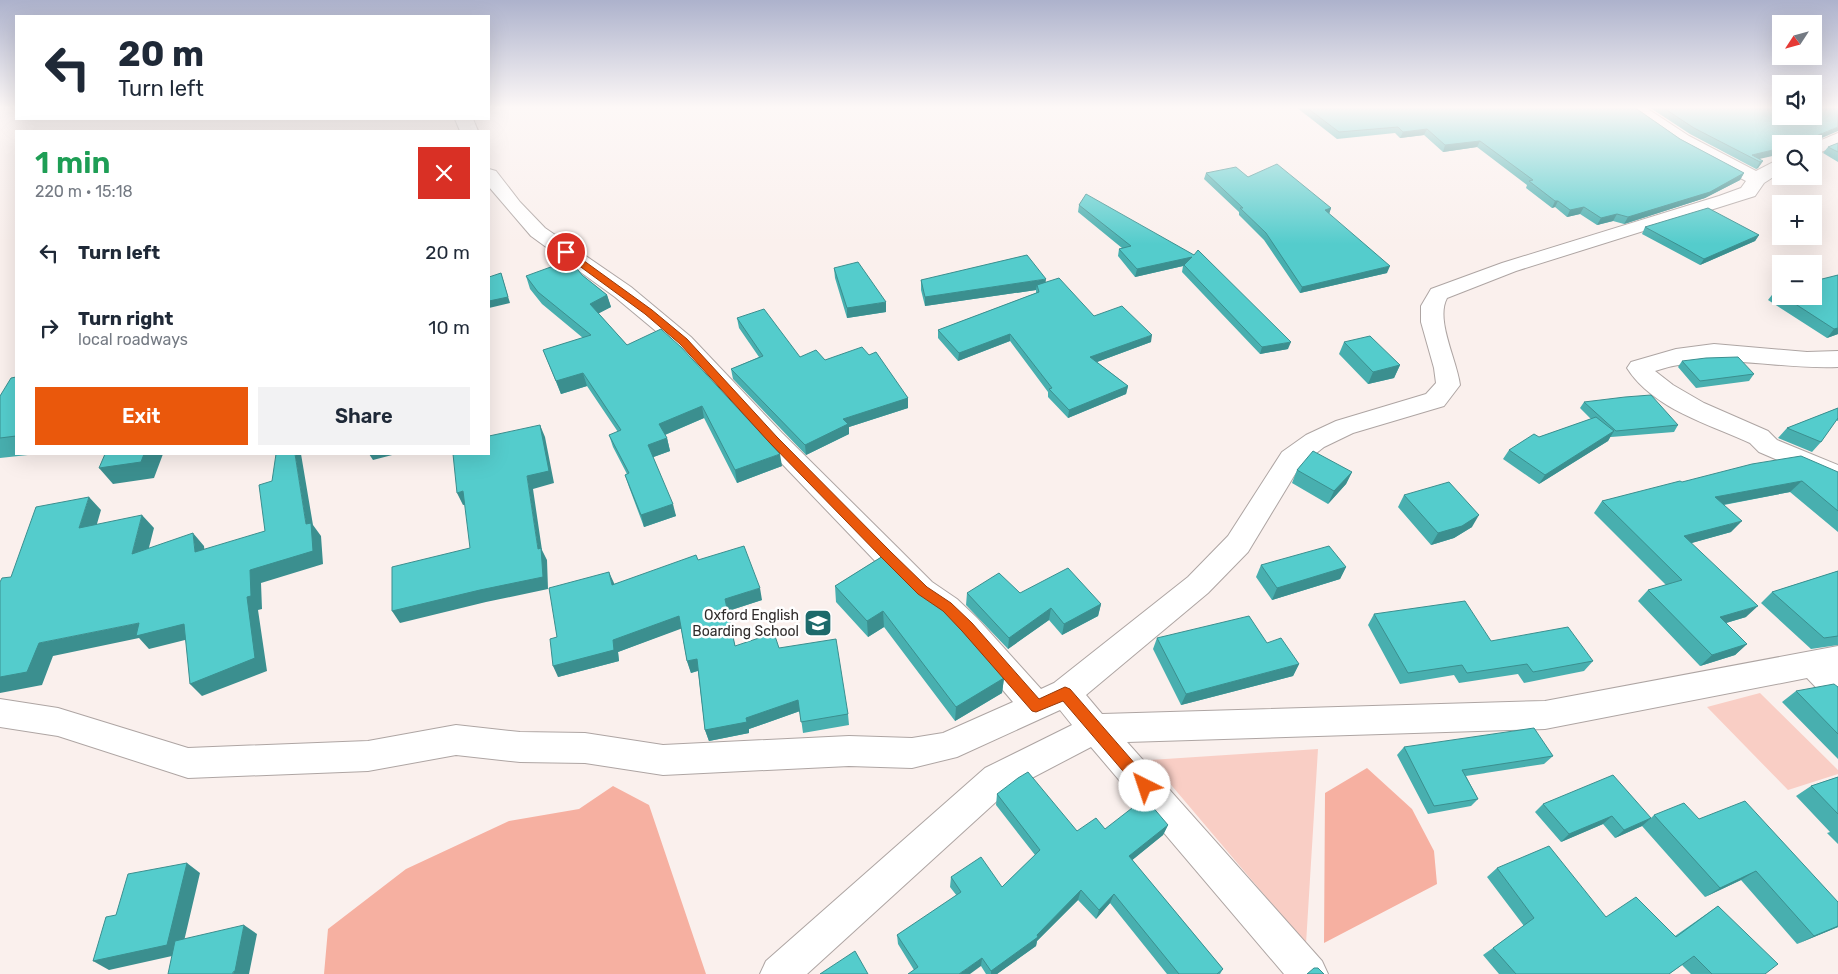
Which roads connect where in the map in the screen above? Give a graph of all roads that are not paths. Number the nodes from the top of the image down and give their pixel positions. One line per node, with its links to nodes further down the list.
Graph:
1 (1707, 152): 4 (street)
2 (1772, 170): 4 (street)
3 (490, 176): 10 (street)
4 (1757, 179): 9 (street)
5 (1838, 359): 6 (street)
6 (1838, 476)
7 (1826, 661): 8 (street); 12 (street)
8 (1838, 689)
9 (1065, 693): 10 (street); 12 (street)
10 (1036, 706): 11 (street)
11 (0, 713)
12 (1095, 728): 13 (street); 14 (street)
13 (779, 974)
14 (1309, 974)

